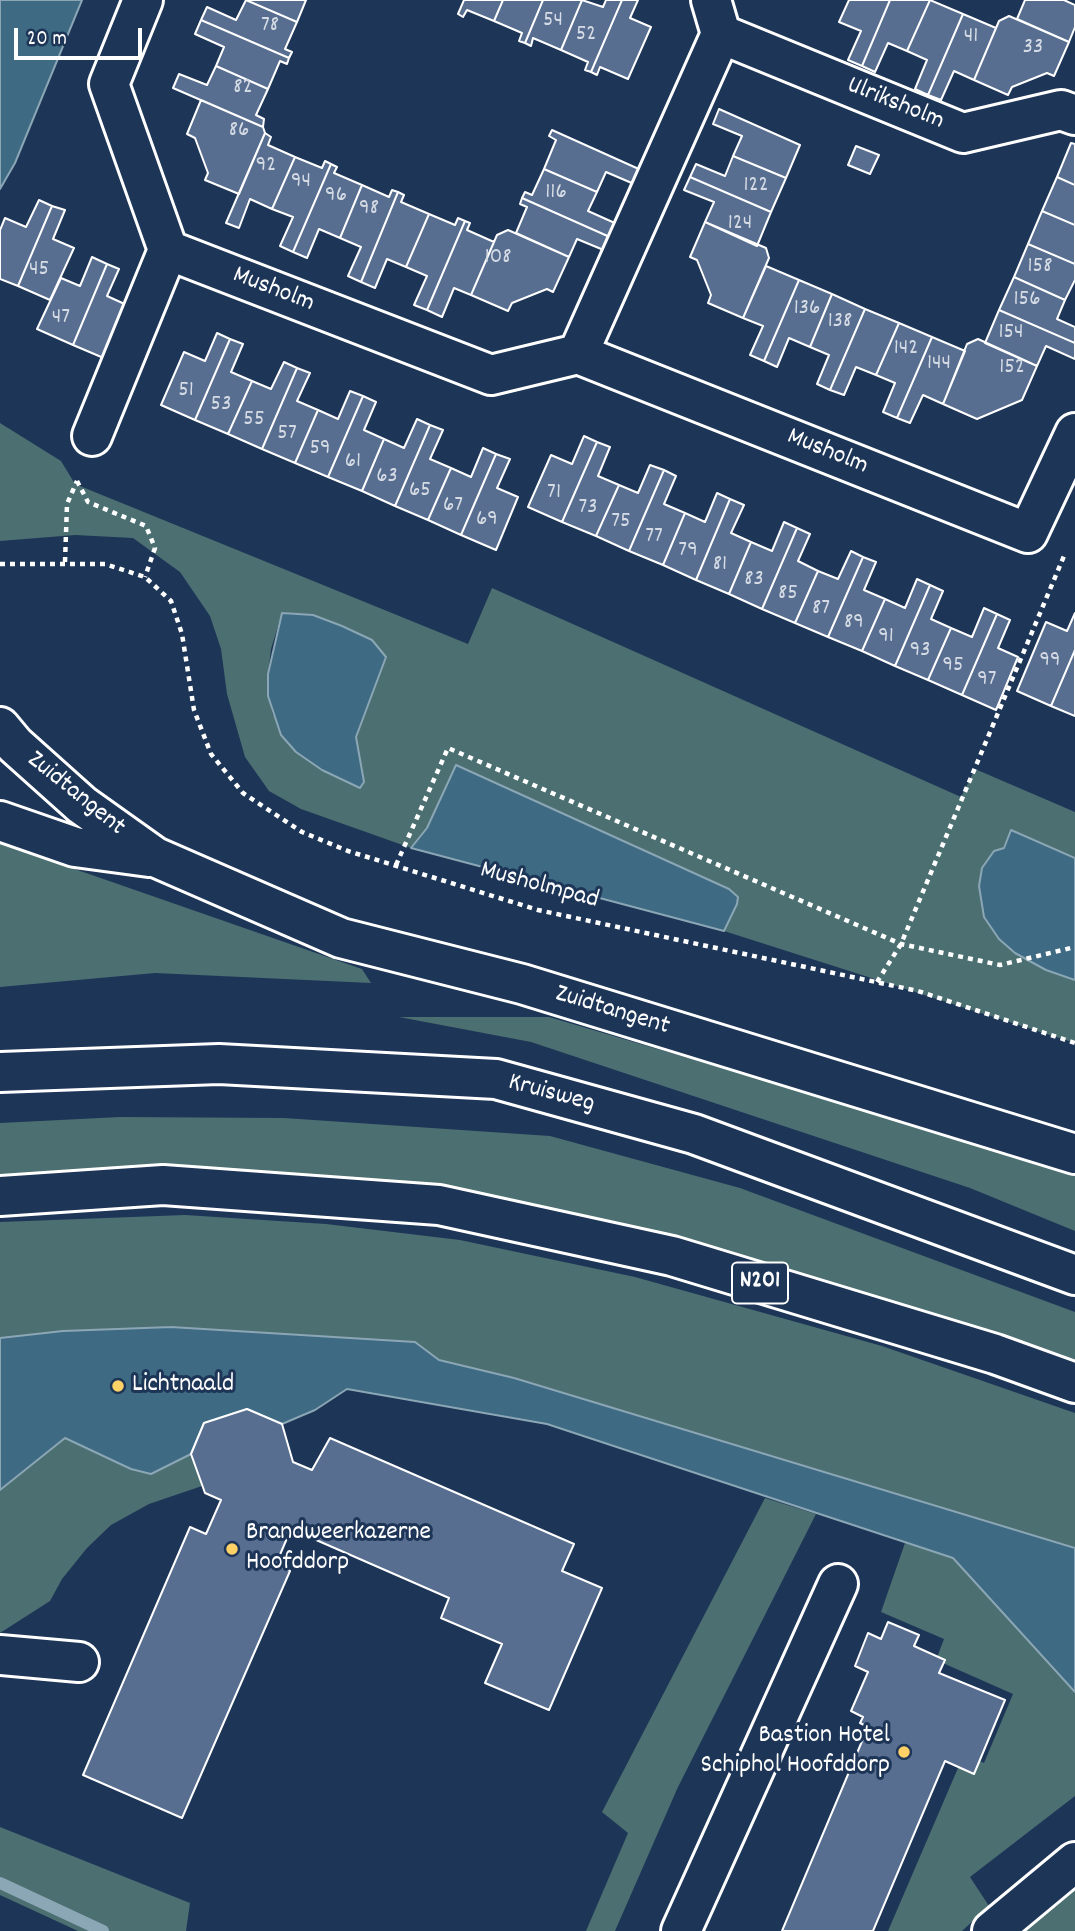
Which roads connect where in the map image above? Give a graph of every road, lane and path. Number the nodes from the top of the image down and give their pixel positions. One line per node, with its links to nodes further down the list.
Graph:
1 (144, 0): 4 (main road)
2 (716, 17): 3 (main road, Ulriksholm); 5 (main road)
3 (1075, 115)
4 (167, 250): 5 (main road, Musholm); 7 (main road)
5 (579, 354): 8 (main road, Musholm)
6 (1075, 433): 8 (main road, Musholm)
7 (92, 436)
8 (1063, 491)
9 (1064, 555): 17 (path)
10 (65, 562): 11 (path, Musholmpad); 12 (path, Musholmpad); 12 (path)
11 (0, 564)
12 (145, 577): 16 (path, Musholmpad)
13 (0, 727): 15 (main road, Zuidtangent)
14 (0, 821): 15 (main road, Zuidtangent)
15 (155, 857): 22 (main road, Zuidtangent)
16 (396, 865): 17 (path); 19 (path, Musholmpad)
17 (901, 944): 18 (path); 19 (path)
18 (1075, 947)
19 (877, 982): 20 (path, Musholmpad)
20 (1075, 1043)
21 (0, 1072): 24 (main road, Kruisweg)
22 (1075, 1154)
23 (0, 1196): 25 (main road, N201)
24 (1075, 1275)
25 (1075, 1383)
26 (838, 1584): 30 (main road)
27 (0, 1656): 28 (main road)
28 (79, 1662)
29 (1075, 1862): 31 (main road)
30 (681, 1931)
31 (992, 1931)

